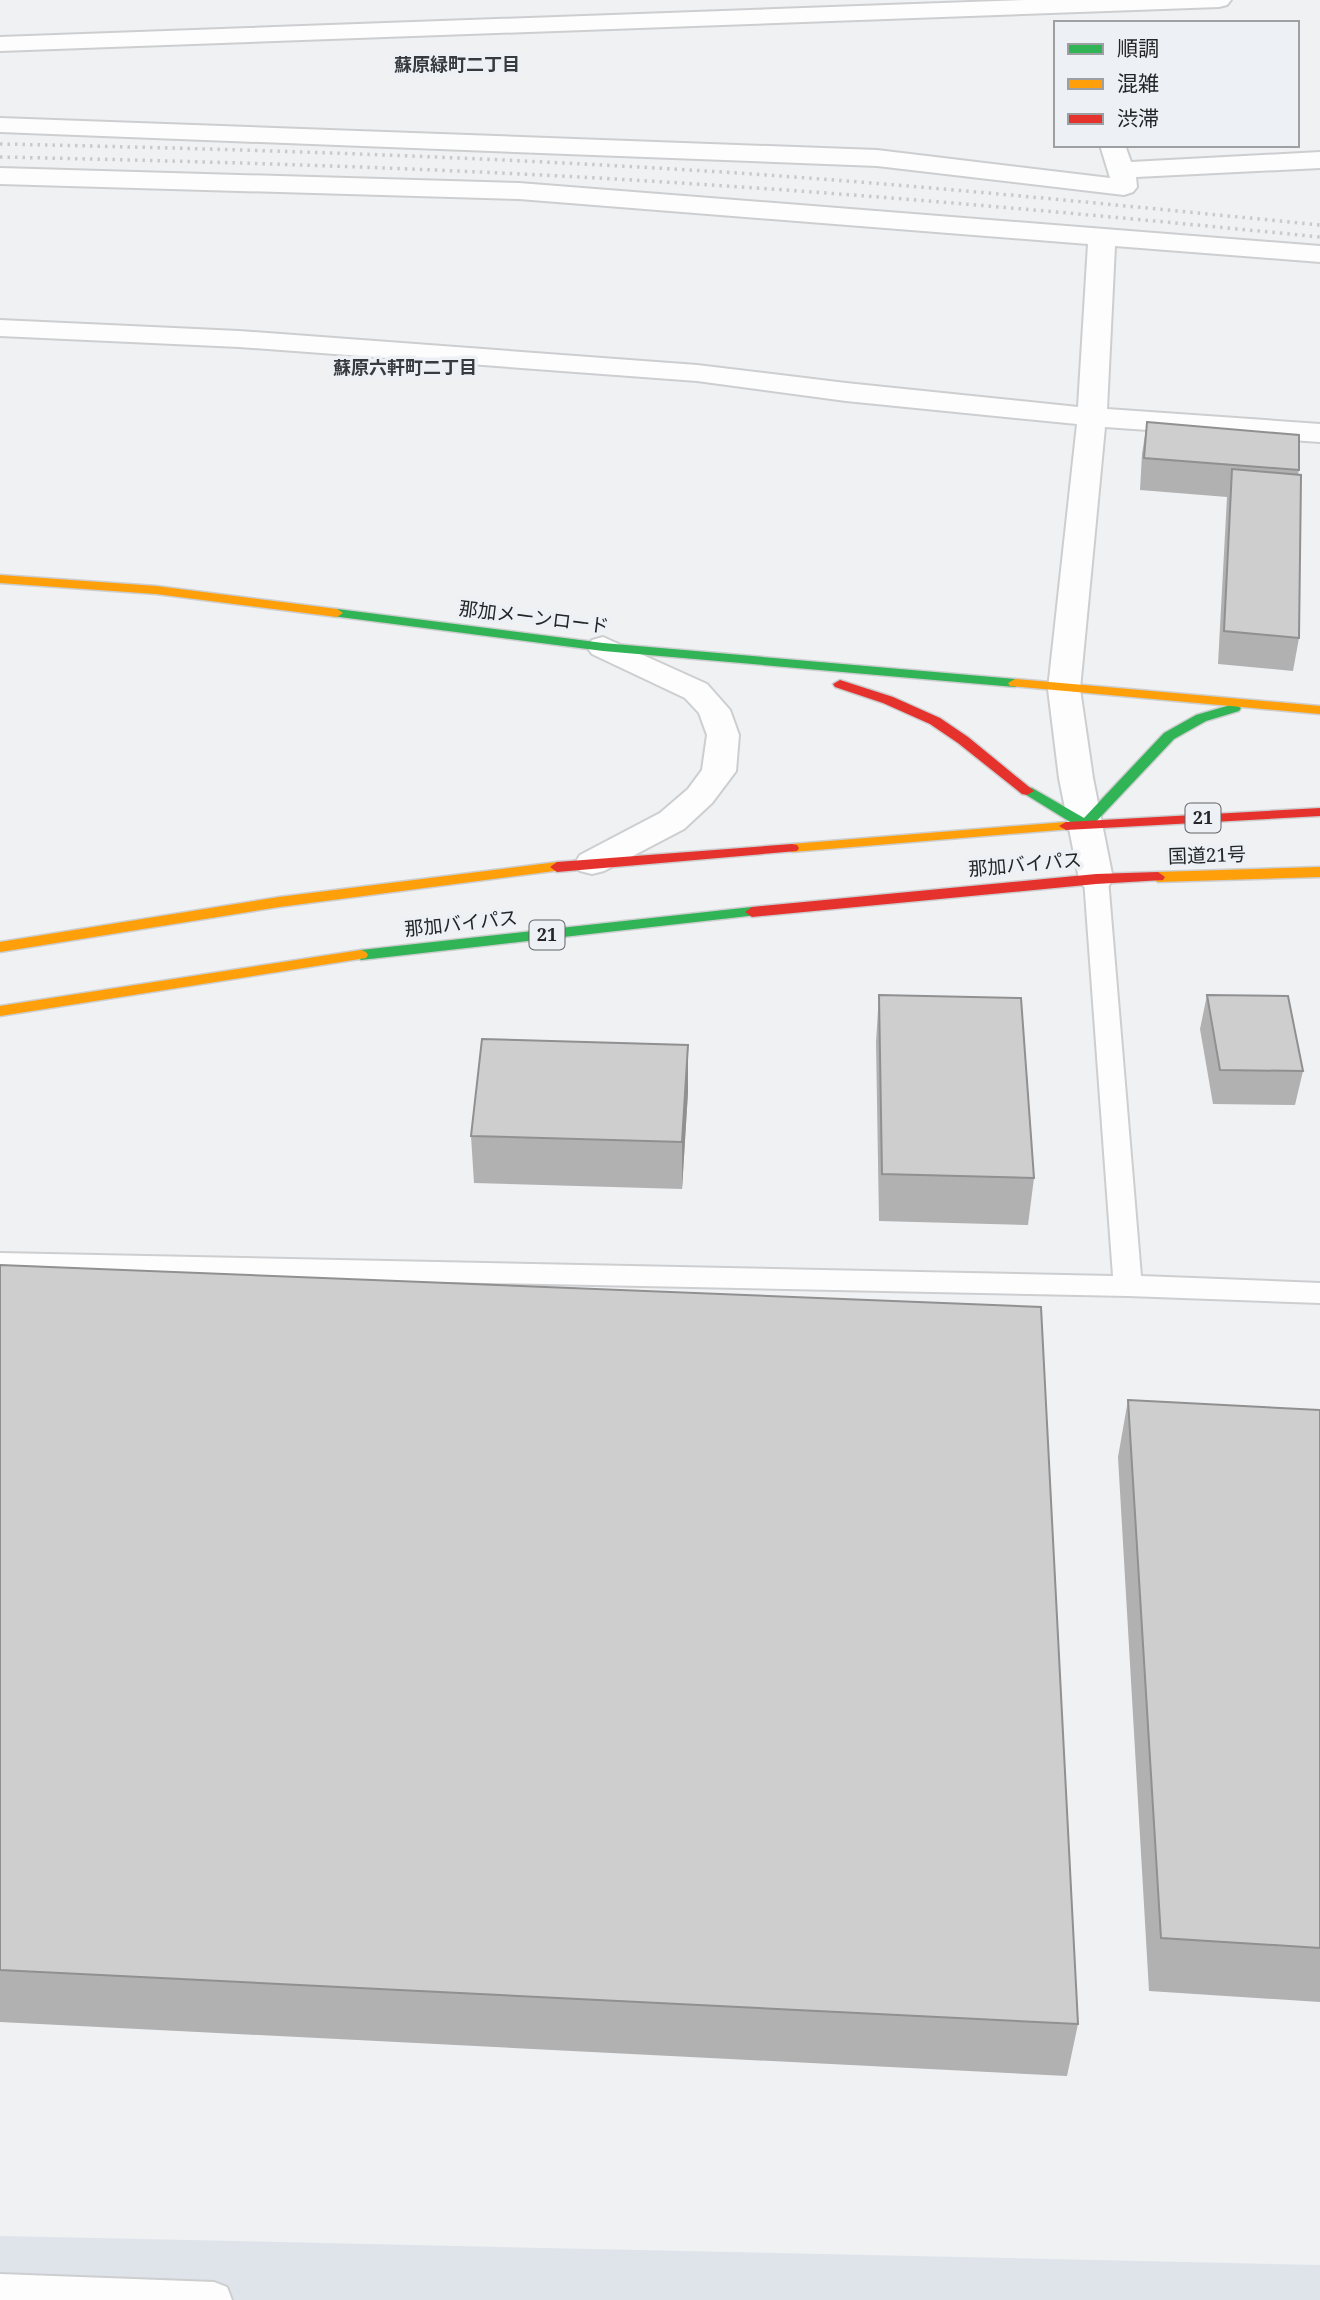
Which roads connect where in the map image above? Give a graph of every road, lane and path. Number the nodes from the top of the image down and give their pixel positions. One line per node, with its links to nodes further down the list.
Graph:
1 (1219, 0): 2 (street)
2 (1054, 10): 3 (street)
3 (0, 44)
4 (0, 125): 7 (street)
5 (1113, 147): 7 (street)
6 (1320, 160): 7 (street)
7 (1122, 170)
8 (0, 176): 9 (street)
9 (1102, 237): 10 (street); 12 (street)
10 (1320, 254)
11 (0, 328): 12 (street)
12 (1092, 417): 13 (street); 17 (street)
13 (1320, 433)
14 (0, 579): 15 (main road, 那加メーンロード)
15 (603, 647): 16 (main road, 那加メーンロード); 22 (street)
16 (730, 658): 17 (main road, 那加メーンロード); 21 (main road)
17 (1064, 689): 18 (main road, 那加メーンロード); 21 (street)
18 (1248, 704): 19 (main road, 那加メーンロード); 21 (main road)
19 (1320, 709)
20 (1320, 812): 21 (main road, 国道21号 / 21)
21 (1086, 825): 22 (main road, 那加バイパス / 21); 24 (street)
22 (592, 863): 25 (main road, 那加バイパス / 21)
23 (1320, 873): 24 (main road, 国道21号 / 21)
24 (1096, 879): 26 (main road, 那加バイパス / 21); 28 (lane)
25 (0, 947)
26 (0, 1011)
27 (0, 1263): 28 (lane)
28 (1128, 1286): 29 (lane)
29 (1320, 1293)
30 (0, 2292): 31 (lane)
31 (214, 2300)

